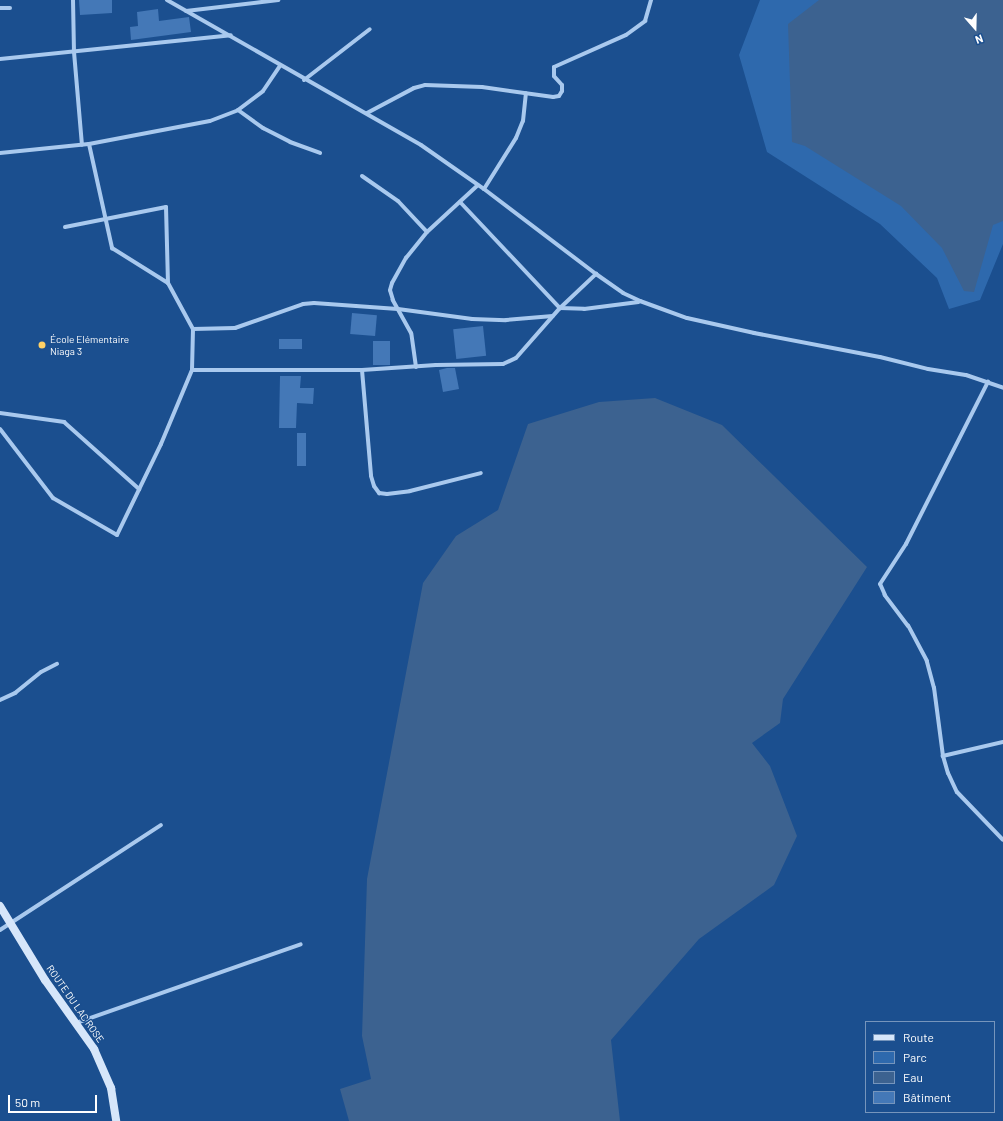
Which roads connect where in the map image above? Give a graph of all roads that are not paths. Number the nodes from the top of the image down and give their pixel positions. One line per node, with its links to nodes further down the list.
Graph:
1 (73, 0): 10 (street)
2 (167, 0): 7 (street)
3 (278, 0): 7 (street)
4 (651, 0): 14 (street)
5 (0, 8): 6 (street)
6 (10, 8)
7 (186, 11): 9 (street)
8 (370, 29): 13 (street)
9 (231, 36): 10 (street); 12 (street)
10 (74, 52): 11 (street); 18 (street)
11 (0, 59)
12 (280, 66): 13 (street); 15 (street)
13 (304, 80): 16 (street)
14 (526, 93): 16 (street); 23 (street)
15 (238, 110): 17 (street); 20 (street)
16 (367, 113): 22 (street)
17 (89, 144): 18 (street); 25 (street)
18 (82, 145): 19 (street)
19 (0, 153)
20 (320, 153)
21 (362, 176): 27 (street)
22 (478, 185): 23 (street); 24 (street)
23 (484, 189): 28 (street)
24 (460, 202): 27 (street); 31 (street)
25 (105, 220): 26 (street); 29 (street); 29 (street)
26 (65, 228)
27 (427, 232): 32 (street)
28 (596, 274): 30 (street); 31 (street)
29 (168, 283): 34 (street)
30 (640, 301): 31 (street); 38 (street)
31 (560, 308): 33 (street)
32 (398, 309): 33 (street); 34 (street); 35 (street)
33 (553, 316): 35 (street)
34 (194, 329): 36 (street)
35 (416, 367): 37 (street)
36 (192, 370): 37 (street); 43 (street)
37 (362, 370): 42 (street)
38 (988, 382): 39 (street); 47 (street)
39 (1003, 388)
40 (0, 413): 43 (street)
41 (0, 429): 43 (street)
42 (481, 472)
43 (139, 489)
44 (57, 664): 45 (street)
45 (0, 700)
46 (1003, 742): 47 (street)
47 (943, 756): 49 (street)
48 (161, 825): 51 (street)
49 (1003, 840)
50 (0, 906): 51 (main road, ROUTE DU LAC ROSE)
51 (10, 923): 52 (street); 54 (main road, ROUTE DU LAC ROSE)
52 (0, 930)
53 (301, 944): 54 (street)
54 (76, 1023): 55 (main road, ROUTE DU LAC ROSE)
55 (116, 1121)

